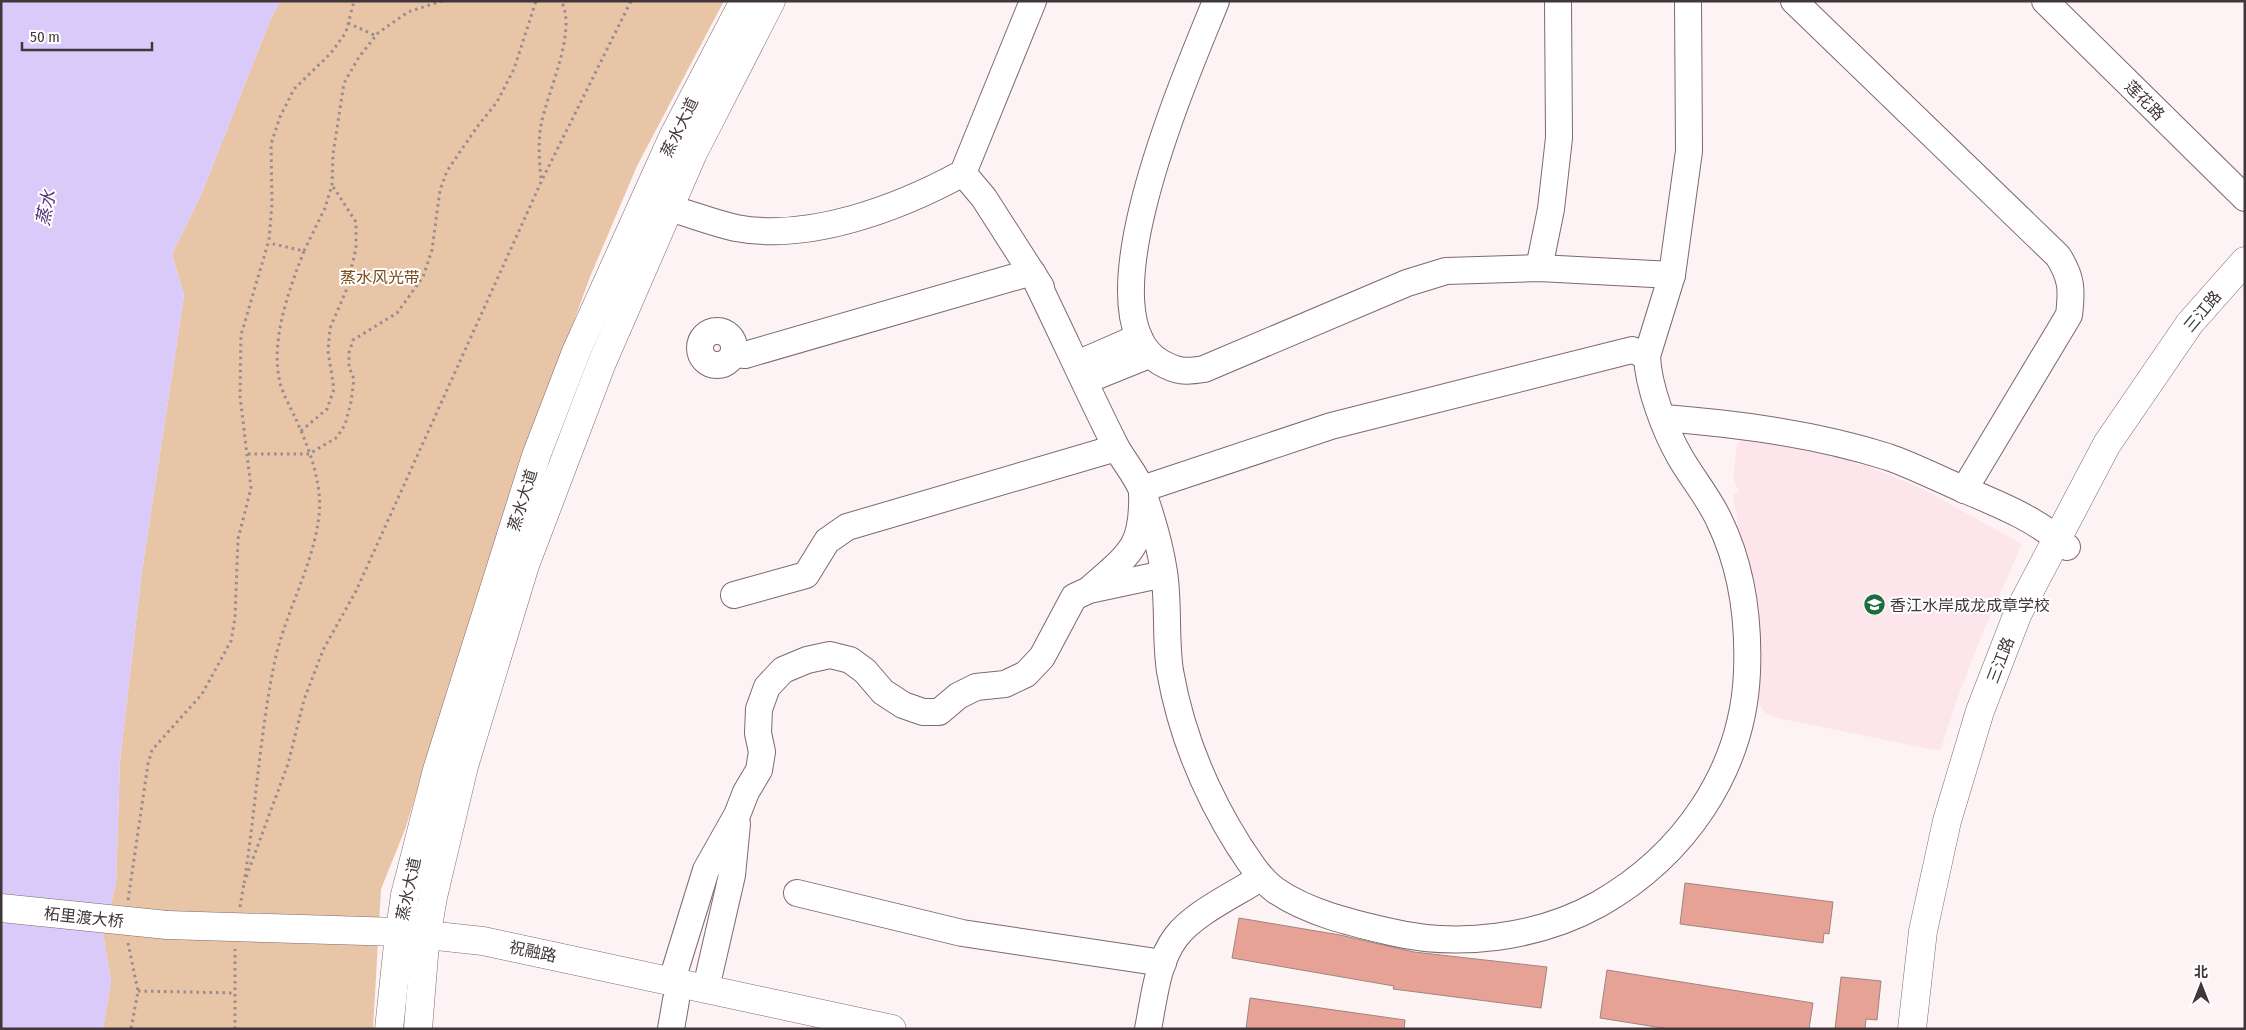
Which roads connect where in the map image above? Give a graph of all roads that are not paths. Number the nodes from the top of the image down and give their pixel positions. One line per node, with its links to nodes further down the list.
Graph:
1 (744, 1): 39 (main road, 蒸水大道)
2 (770, 1): 13 (main road, 蒸水大道)
3 (1033, 1): 10 (street)
4 (1216, 1): 19 (street)
5 (1558, 1): 15 (street)
6 (1688, 1): 17 (street)
7 (1794, 1): 26 (street)
8 (2045, 1): 12 (street, 莲花路)
9 (2062, 1): 11 (street, 莲花路)
10 (963, 174): 13 (street); 16 (street)
11 (2245, 180)
12 (2245, 198)
13 (669, 208): 40 (main road, 蒸水大道)
14 (2245, 261): 28 (main road, 三江路)
15 (1540, 268): 17 (street); 19 (street)
16 (1032, 272): 20 (street); 22 (street)
17 (1672, 275): 21 (street)
18 (2245, 289): 28 (main road, 三江路)
19 (1144, 346): 22 (street)
20 (734, 354)
21 (1647, 356): 23 (street); 25 (street)
22 (1086, 371): 24 (street)
23 (1663, 418): 26 (street); 34 (street)
24 (1116, 448): 25 (street); 31 (street)
25 (1142, 489): 27 (street); 30 (street)
26 (1964, 490): 28 (street)
27 (1155, 534): 29 (street); 30 (street)
28 (2059, 543): 50 (main road, 三江路); 51 (main road, 三江路)
29 (1164, 574): 30 (street); 32 (street)
30 (1099, 588): 32 (street); 33 (street)
31 (734, 595)
32 (1167, 643): 34 (street)
33 (737, 815): 42 (street); 43 (street)
34 (1260, 878): 41 (street)
35 (797, 893): 41 (street)
36 (1, 908): 38 (main road, 柘里渡大桥, bridge)
37 (1, 918): 38 (main road, 柘里渡大桥)
38 (166, 929): 39 (main road, 祝融路)
39 (399, 938): 40 (main road, 祝融路); 44 (main road, 蒸水大道)
40 (426, 941): 43 (main road, 祝融路); 45 (main road, 蒸水大道)
41 (1162, 963): 49 (street)
42 (706, 988): 43 (main road, 祝融路); 48 (main road, 祝融路)
43 (674, 990): 46 (street); 47 (main road, 祝融路)
44 (389, 1029)
45 (418, 1029)
46 (671, 1029)
47 (804, 1029)
48 (892, 1029)
49 (1148, 1029)
50 (1912, 1029)
51 (1927, 1029)

